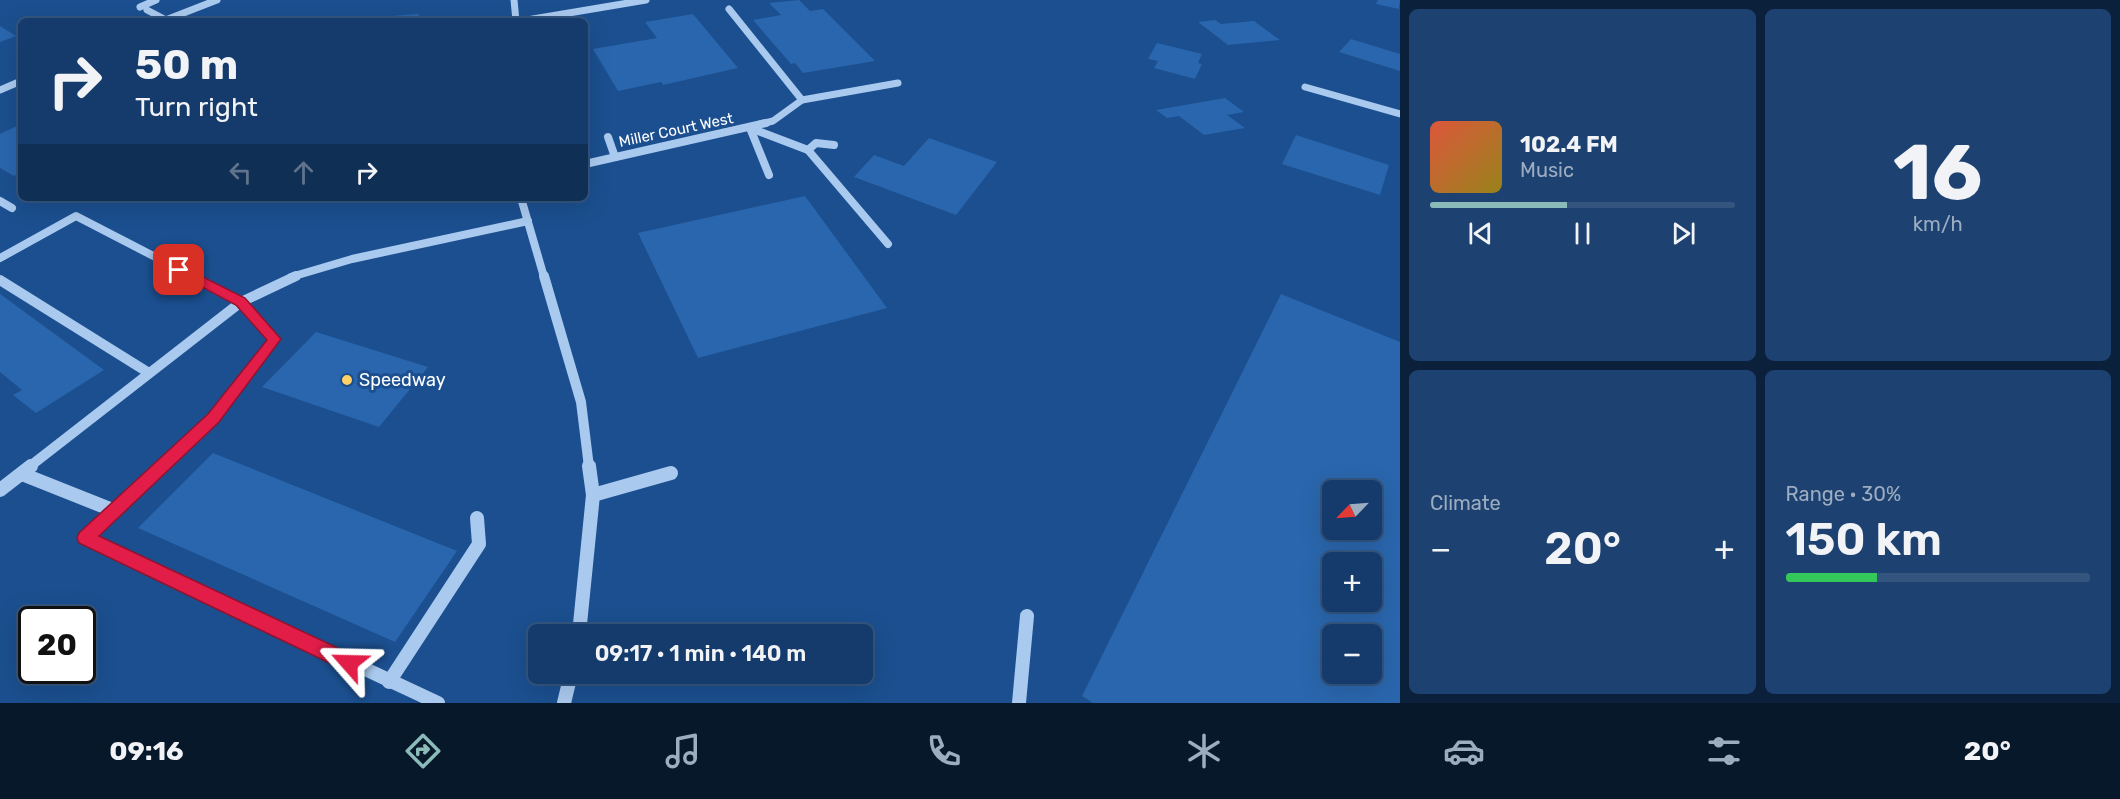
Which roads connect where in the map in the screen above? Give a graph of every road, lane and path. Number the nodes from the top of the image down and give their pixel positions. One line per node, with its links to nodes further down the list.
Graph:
1 (156, 0): 8 (street)
2 (217, 0): 9 (street)
3 (514, 0): 10 (street)
4 (598, 0): 6 (street)
5 (646, 0): 6 (street)
6 (605, 7): 11 (street)
7 (729, 9): 16 (street)
8 (160, 18)
9 (169, 18)
10 (516, 18)
11 (539, 18)
12 (18, 82): 15 (street)
13 (898, 83): 16 (street)
14 (1305, 87): 17 (street)
15 (0, 90)
16 (802, 100): 18 (street, Miller Court West)
17 (1400, 114)
18 (750, 128): 21 (street); 22 (street, Miller Court West); 24 (street)
19 (608, 137): 22 (street)
20 (834, 145): 21 (street)
21 (808, 150): 29 (street)
22 (615, 157): 23 (street, Miller Court West)
23 (588, 163)
24 (769, 175)
25 (0, 201): 27 (street)
26 (522, 201): 28 (street)
27 (12, 208)
28 (528, 221): 32 (street); 37 (street)
29 (888, 244)
30 (0, 258): 32 (street)
31 (0, 280): 33 (street)
32 (241, 302): 33 (street); 38 (street)
33 (149, 373): 35 (street)
34 (670, 473): 37 (street)
35 (22, 474): 36 (street); 38 (street)
36 (0, 490)
37 (593, 495): 41 (street)
38 (115, 511): 42 (street)
39 (477, 518): 42 (street)
40 (1027, 616): 46 (street)
41 (580, 624)
42 (389, 682): 44 (street)
43 (569, 684): 45 (street)
44 (438, 703)
45 (564, 703)
46 (1019, 703)

